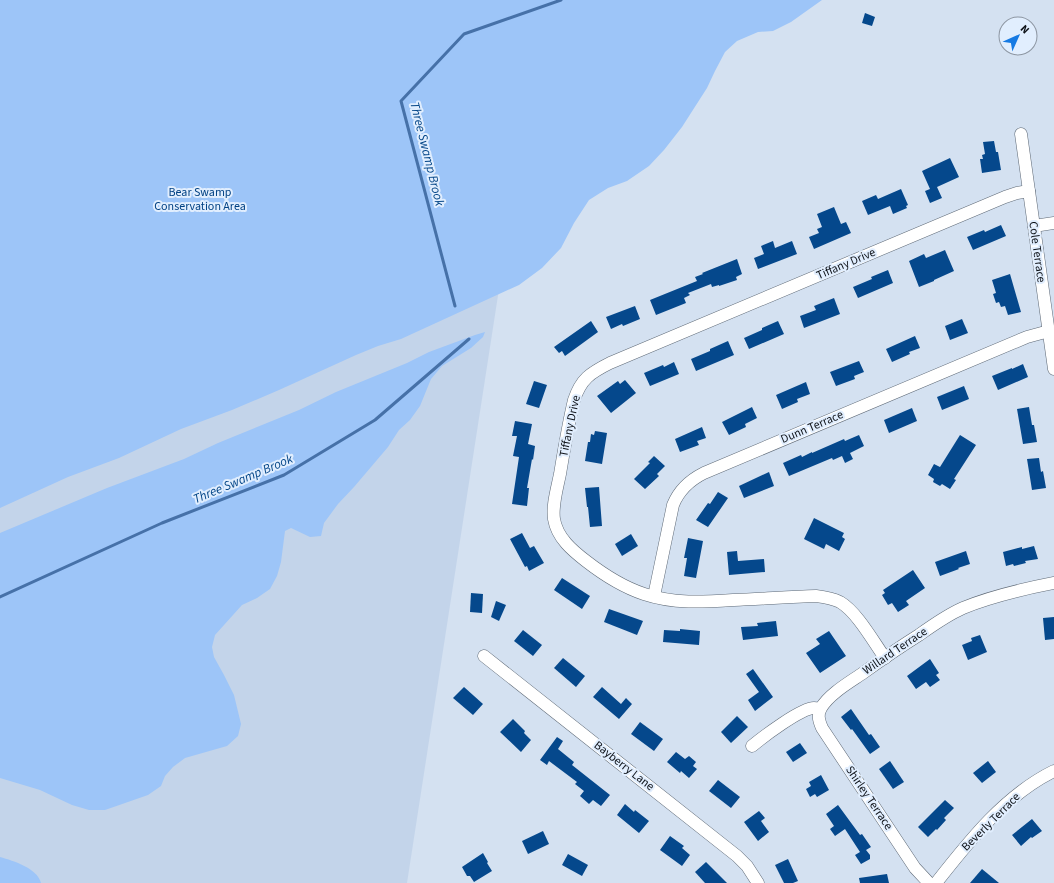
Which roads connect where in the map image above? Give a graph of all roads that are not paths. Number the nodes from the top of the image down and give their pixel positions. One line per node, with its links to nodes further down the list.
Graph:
1 (1021, 134): 2 (street, Cole Terrace)
2 (1029, 191): 4 (street, Cole Terrace); 8 (street, Tiffany Drive)
3 (1054, 223): 4 (street)
4 (1034, 226): 5 (street, Cole Terrace)
5 (1049, 331): 6 (street, Cole Terrace); 8 (street, Dunn Terrace)
6 (1054, 369)
7 (1054, 583): 10 (street, Willard Terrace)
8 (654, 596): 10 (street, Tiffany Drive)
9 (484, 656): 14 (street, Bayberry Lane)
10 (885, 658): 11 (street, Willard Terrace)
11 (820, 709): 12 (street); 15 (street, Shirley Terrace)
12 (752, 746)
13 (1054, 771): 16 (street, Beverly Terrace)
14 (758, 883)
15 (929, 883)
16 (936, 883)

